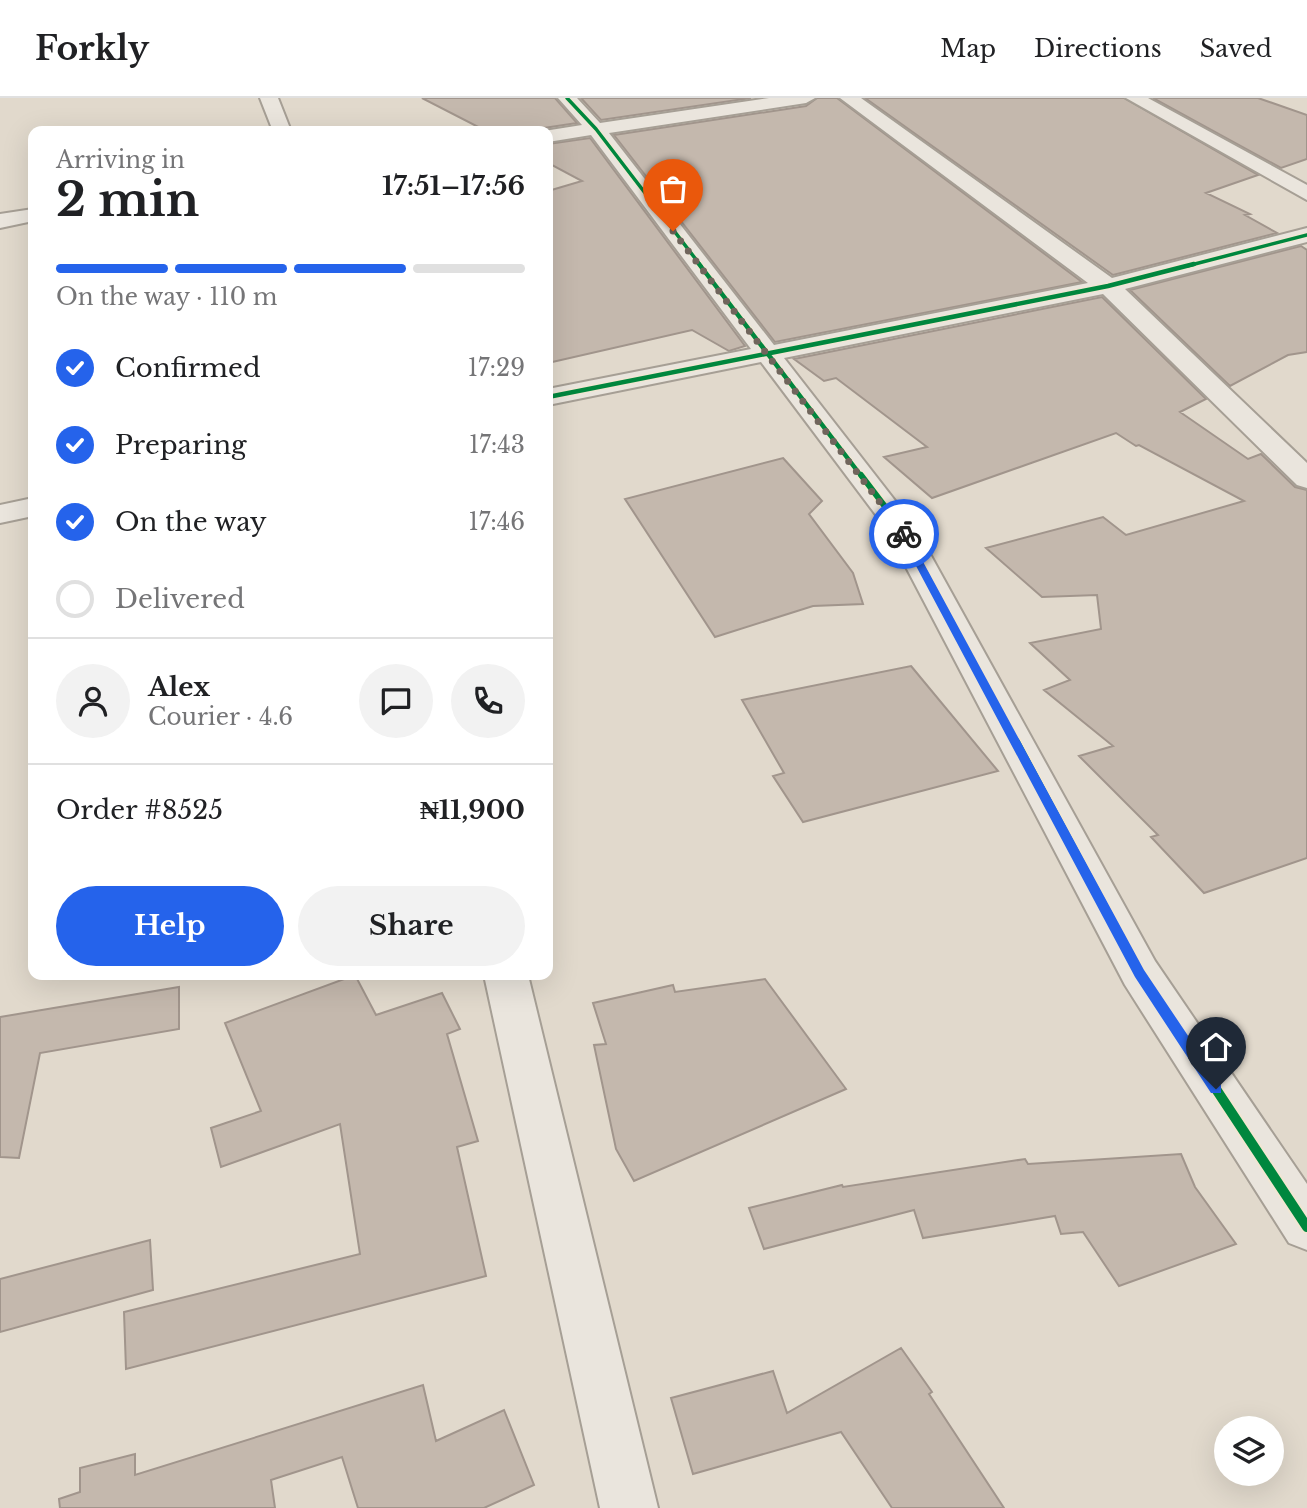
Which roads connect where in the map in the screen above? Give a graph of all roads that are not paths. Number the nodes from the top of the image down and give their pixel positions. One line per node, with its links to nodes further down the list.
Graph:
1 (269, 98): 6 (street)
2 (567, 98): 7 (street)
3 (806, 98): 7 (street)
4 (849, 98): 13 (street)
5 (1135, 98): 9 (street)
6 (280, 126)
7 (596, 129): 8 (street); 14 (street)
8 (553, 135)
9 (1307, 194)
10 (28, 216): 11 (street)
11 (0, 221)
12 (1307, 235): 13 (street)
13 (1108, 286): 14 (street); 16 (street)
14 (765, 353): 15 (street); 20 (street)
15 (553, 396)
16 (1307, 479)
17 (28, 508): 18 (street)
18 (0, 514)
19 (507, 980): 21 (street)
20 (1307, 1227)
21 (629, 1508)

